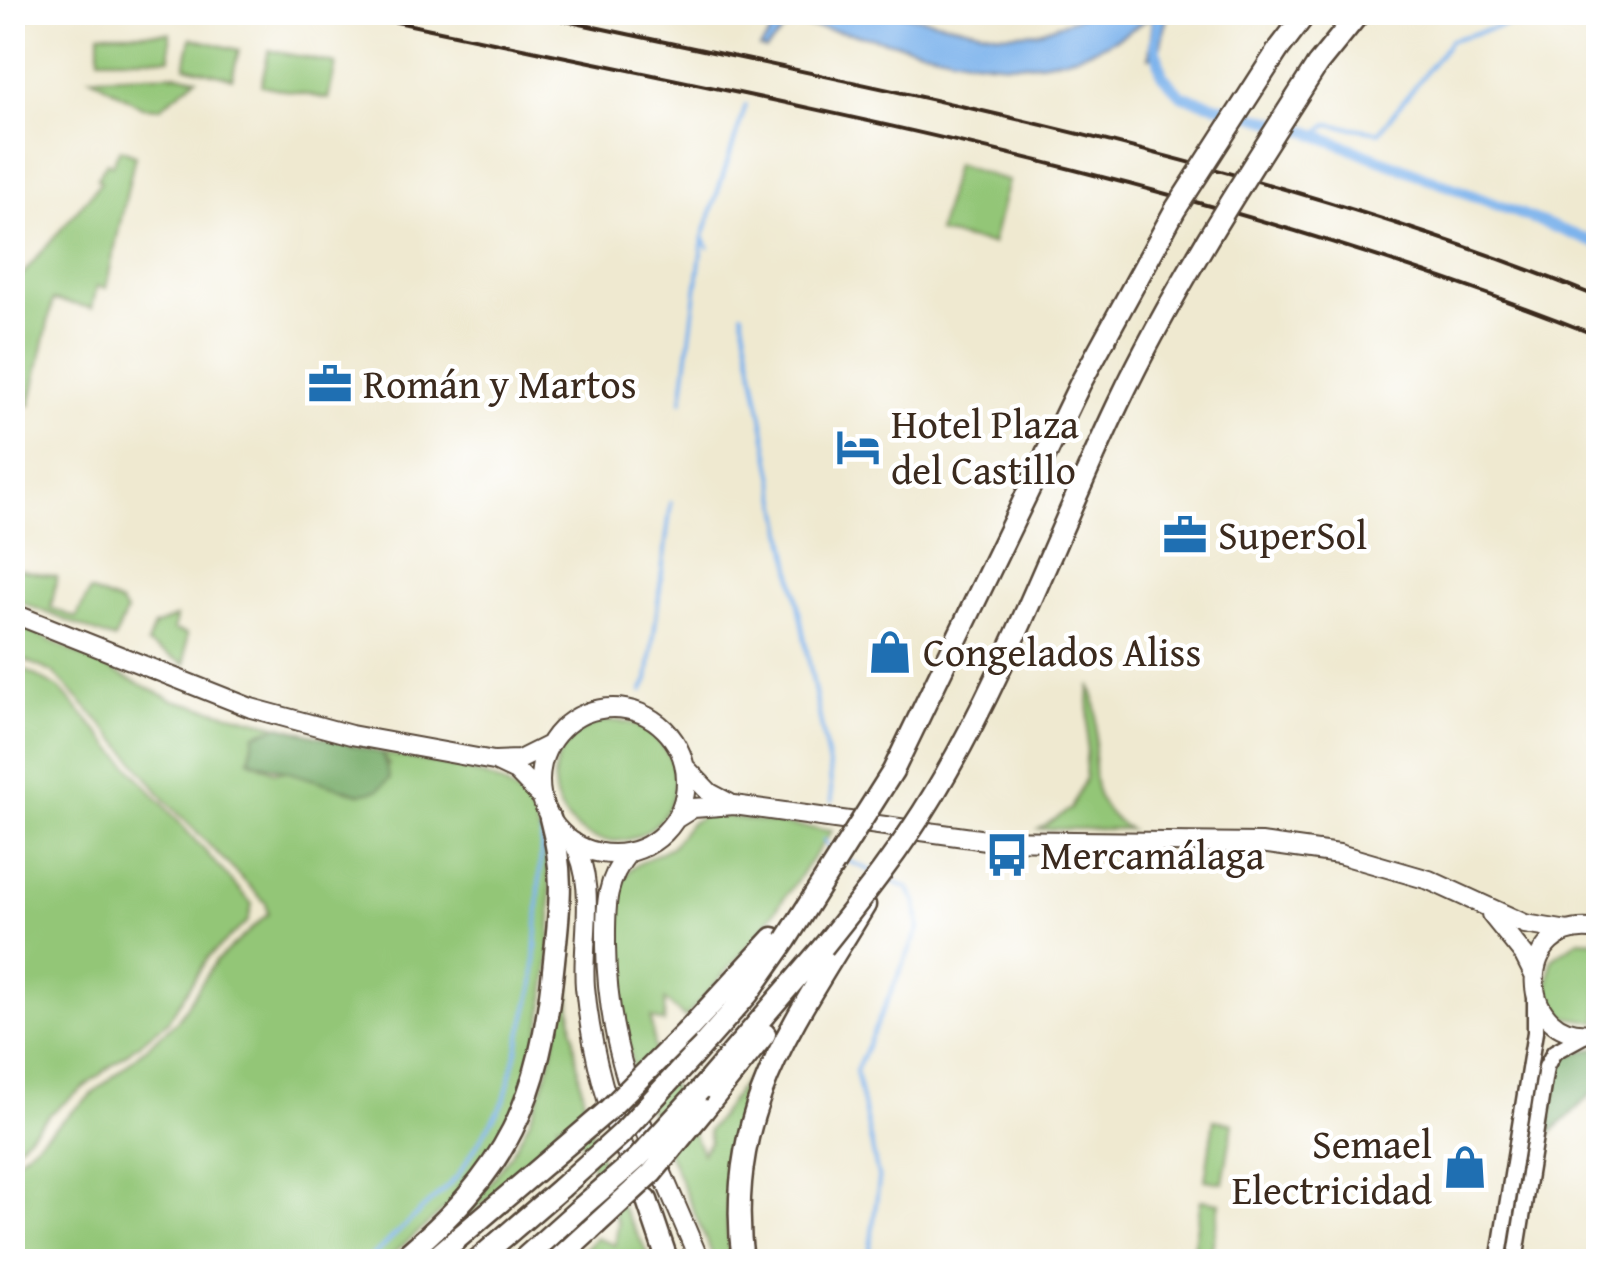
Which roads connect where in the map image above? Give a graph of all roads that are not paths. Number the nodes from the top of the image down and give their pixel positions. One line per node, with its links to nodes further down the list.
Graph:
1 (1308, 12): 15 (highway, bridge)
2 (1360, 12): 16 (highway, bridge)
3 (12, 613): 5 (main road)
4 (549, 745): 5 (main road); 6 (main road); 8 (main road)
5 (494, 761): 8 (main road)
6 (685, 766): 7 (main road); 9 (main road)
7 (734, 805): 9 (main road); 12 (main road)
8 (546, 808): 10 (main road); 22 (highway)
9 (676, 818): 11 (main road)
10 (572, 842): 11 (main road); 20 (main road)
11 (629, 852): 28 (main road)
12 (1480, 903): 14 (main road); 17 (main road)
13 (1598, 930): 14 (main road)
14 (1568, 931): 17 (main road)
15 (779, 939): 23 (highway, bridge); 24 (highway, bridge)
16 (831, 948): 19 (highway); 29 (highway)
17 (1534, 985): 18 (main road); 30 (street)
18 (1593, 1033): 31 (street)
19 (702, 1100): 21 (highway, bridge); 25 (highway, bridge)
20 (648, 1200): 26 (highway); 27 (main road)
21 (559, 1258)
22 (398, 1262)
23 (430, 1262)
24 (474, 1262)
25 (520, 1262)
26 (668, 1262)
27 (678, 1262)
28 (700, 1262)
29 (743, 1262)
30 (1498, 1262)
31 (1516, 1262)

